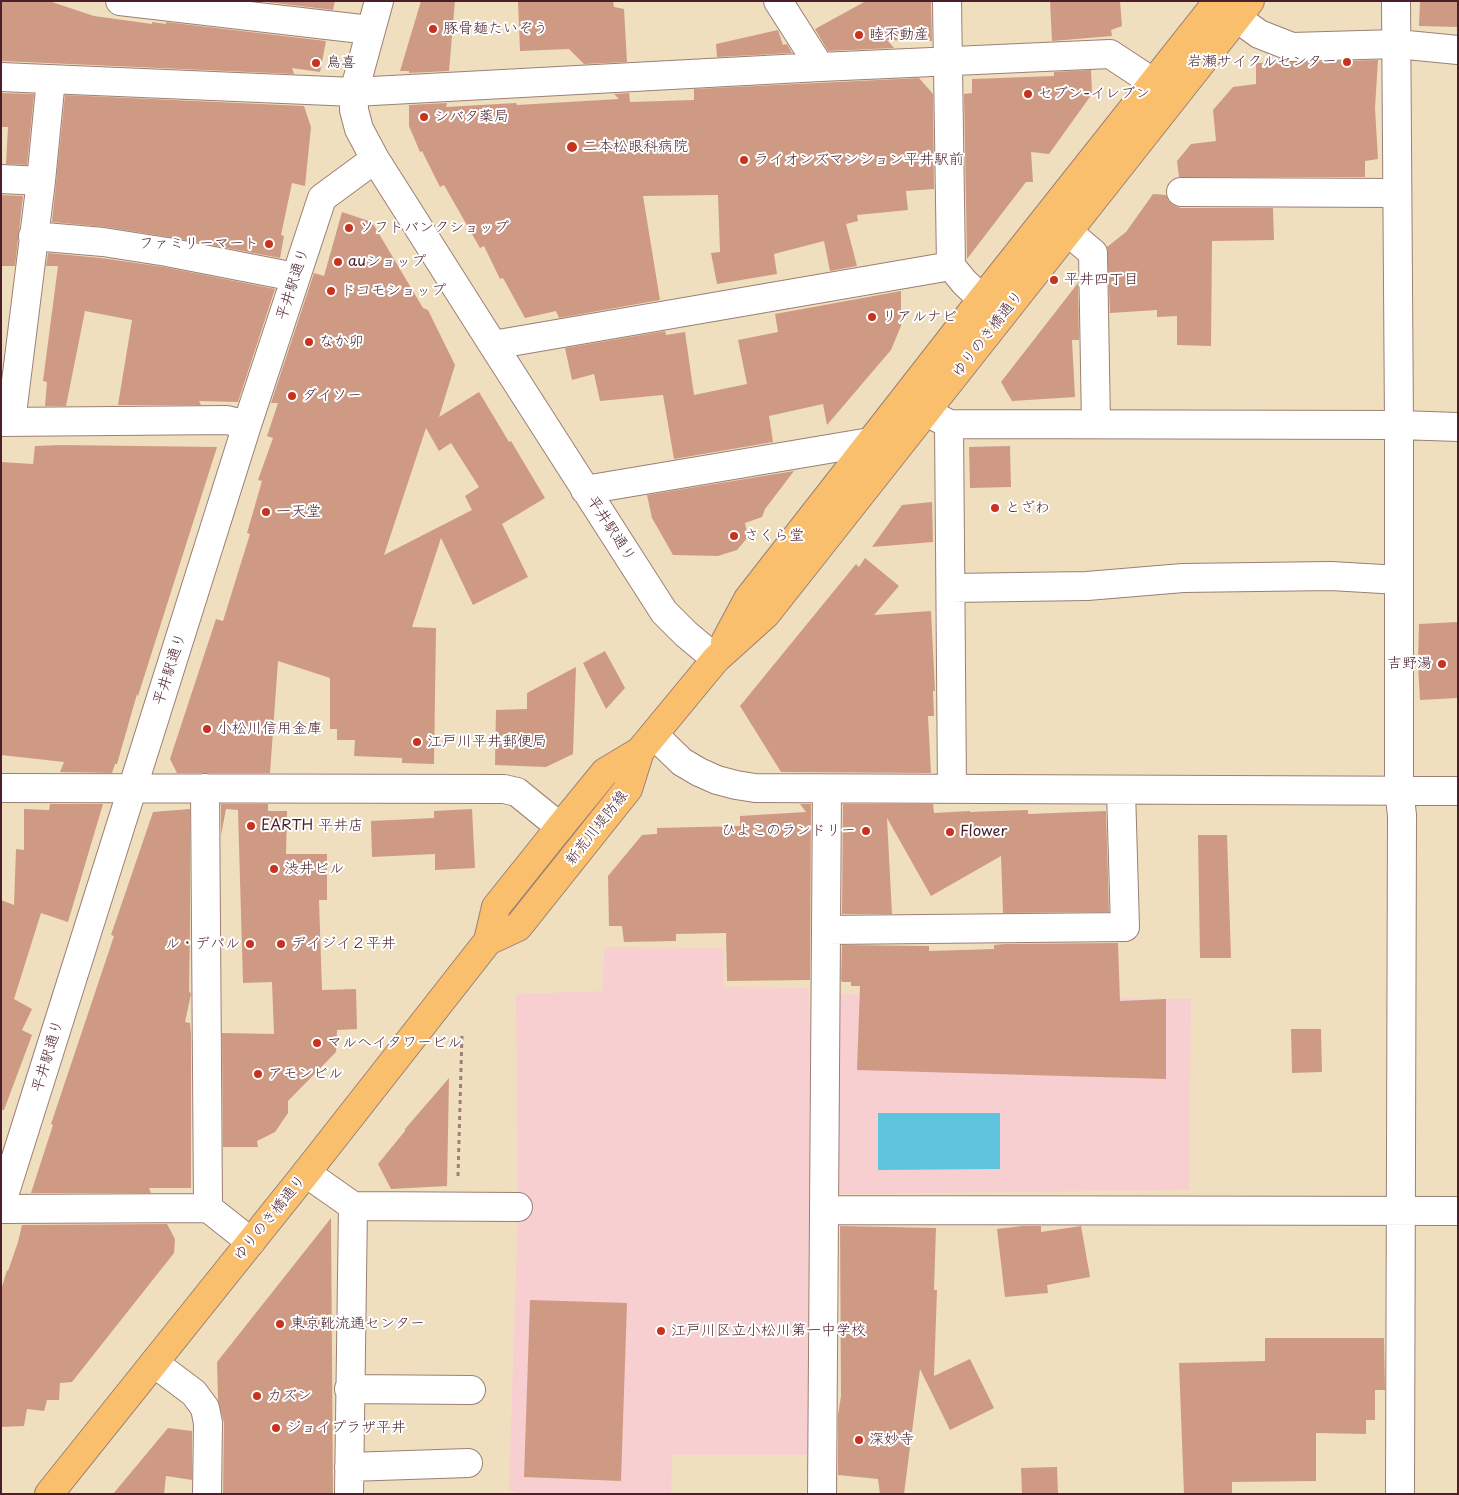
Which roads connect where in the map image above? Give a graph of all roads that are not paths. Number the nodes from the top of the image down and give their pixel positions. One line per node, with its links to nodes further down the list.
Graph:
1 (120, 1): 7 (street)
2 (379, 1): 7 (street, 平井駅通り)
3 (778, 1): 11 (street)
4 (948, 1): 10 (street)
5 (1396, 1): 8 (street)
6 (1235, 7): 8 (street); 14 (main road, ゆりのき橋通り); 21 (main road, ゆりのき橋通り)
7 (370, 30): 15 (street, 平井駅通り)
8 (1397, 44): 9 (street); 20 (street)
9 (1458, 50)
10 (948, 61): 11 (street); 14 (street); 23 (street)
11 (820, 67): 15 (street)
12 (1, 77): 13 (street)
13 (51, 79): 15 (street); 18 (street)
14 (1154, 83): 25 (main road, ゆりのき橋通り)
15 (354, 92): 16 (street, 平井駅通り)
16 (375, 159): 24 (street, 平井駅通り); 26 (street, 平井駅通り)
17 (1, 179): 18 (street)
18 (41, 181): 22 (street)
19 (1181, 192): 20 (street)
20 (1396, 193): 31 (street)
21 (1068, 232): 27 (main road, ゆりのき橋通り); 29 (street)
22 (33, 236): 24 (street); 28 (street)
23 (951, 266): 25 (street); 26 (street)
24 (295, 277): 30 (street, 平井駅通り)
25 (982, 299): 33 (main road, ゆりのき橋通り)
26 (493, 345): 34 (street, 平井駅通り)
27 (938, 418): 29 (street); 36 (street); 37 (main road, ゆりのき橋通り)
28 (6, 422): 30 (street)
29 (1096, 424): 31 (street)
30 (247, 425): 40 (street, 平井駅通り)
31 (1399, 425): 32 (street); 35 (street)
32 (1458, 427)
33 (870, 442): 34 (street); 37 (main road, ゆりのき橋通り)
34 (585, 490): 37 (street, 平井駅通り)
35 (1399, 580): 36 (street); 45 (street)
36 (951, 588): 42 (street)
37 (716, 659): 38 (main road, ゆりのき橋通り)
38 (647, 743): 43 (street); 47 (main road, 新荒川堤防線); 49 (main road, 新荒川堤防線)
39 (1, 788): 40 (street)
40 (132, 788): 41 (street); 52 (street, 平井駅通り)
41 (205, 788): 47 (street); 54 (street)
42 (952, 789): 43 (street); 44 (street)
43 (827, 790): 48 (street)
44 (1121, 790): 45 (street); 48 (street)
45 (1399, 790): 46 (street); 56 (street)
46 (1458, 791)
47 (560, 826): 49 (main road, 新荒川堤防線)
48 (827, 930): 55 (street)
49 (488, 941): 50 (main road, ゆりのき橋通り)
50 (306, 1173): 51 (street); 58 (main road, ゆりのき橋通り)
51 (353, 1206): 53 (street); 60 (street)
52 (1, 1207): 54 (street)
53 (518, 1207)
54 (208, 1208): 58 (street)
55 (825, 1210): 56 (street); 67 (street)
56 (1400, 1211): 57 (street); 68 (street)
57 (1458, 1211)
58 (251, 1242): 59 (main road, ゆりのき橋通り)
59 (154, 1363): 64 (main road, ゆりのき橋通り); 65 (street)
60 (349, 1389): 61 (street); 63 (street)
61 (471, 1390)
62 (468, 1462): 63 (street)
63 (349, 1467): 66 (street)
64 (49, 1494)
65 (207, 1494)
66 (349, 1494)
67 (822, 1494)
68 (1400, 1494)

